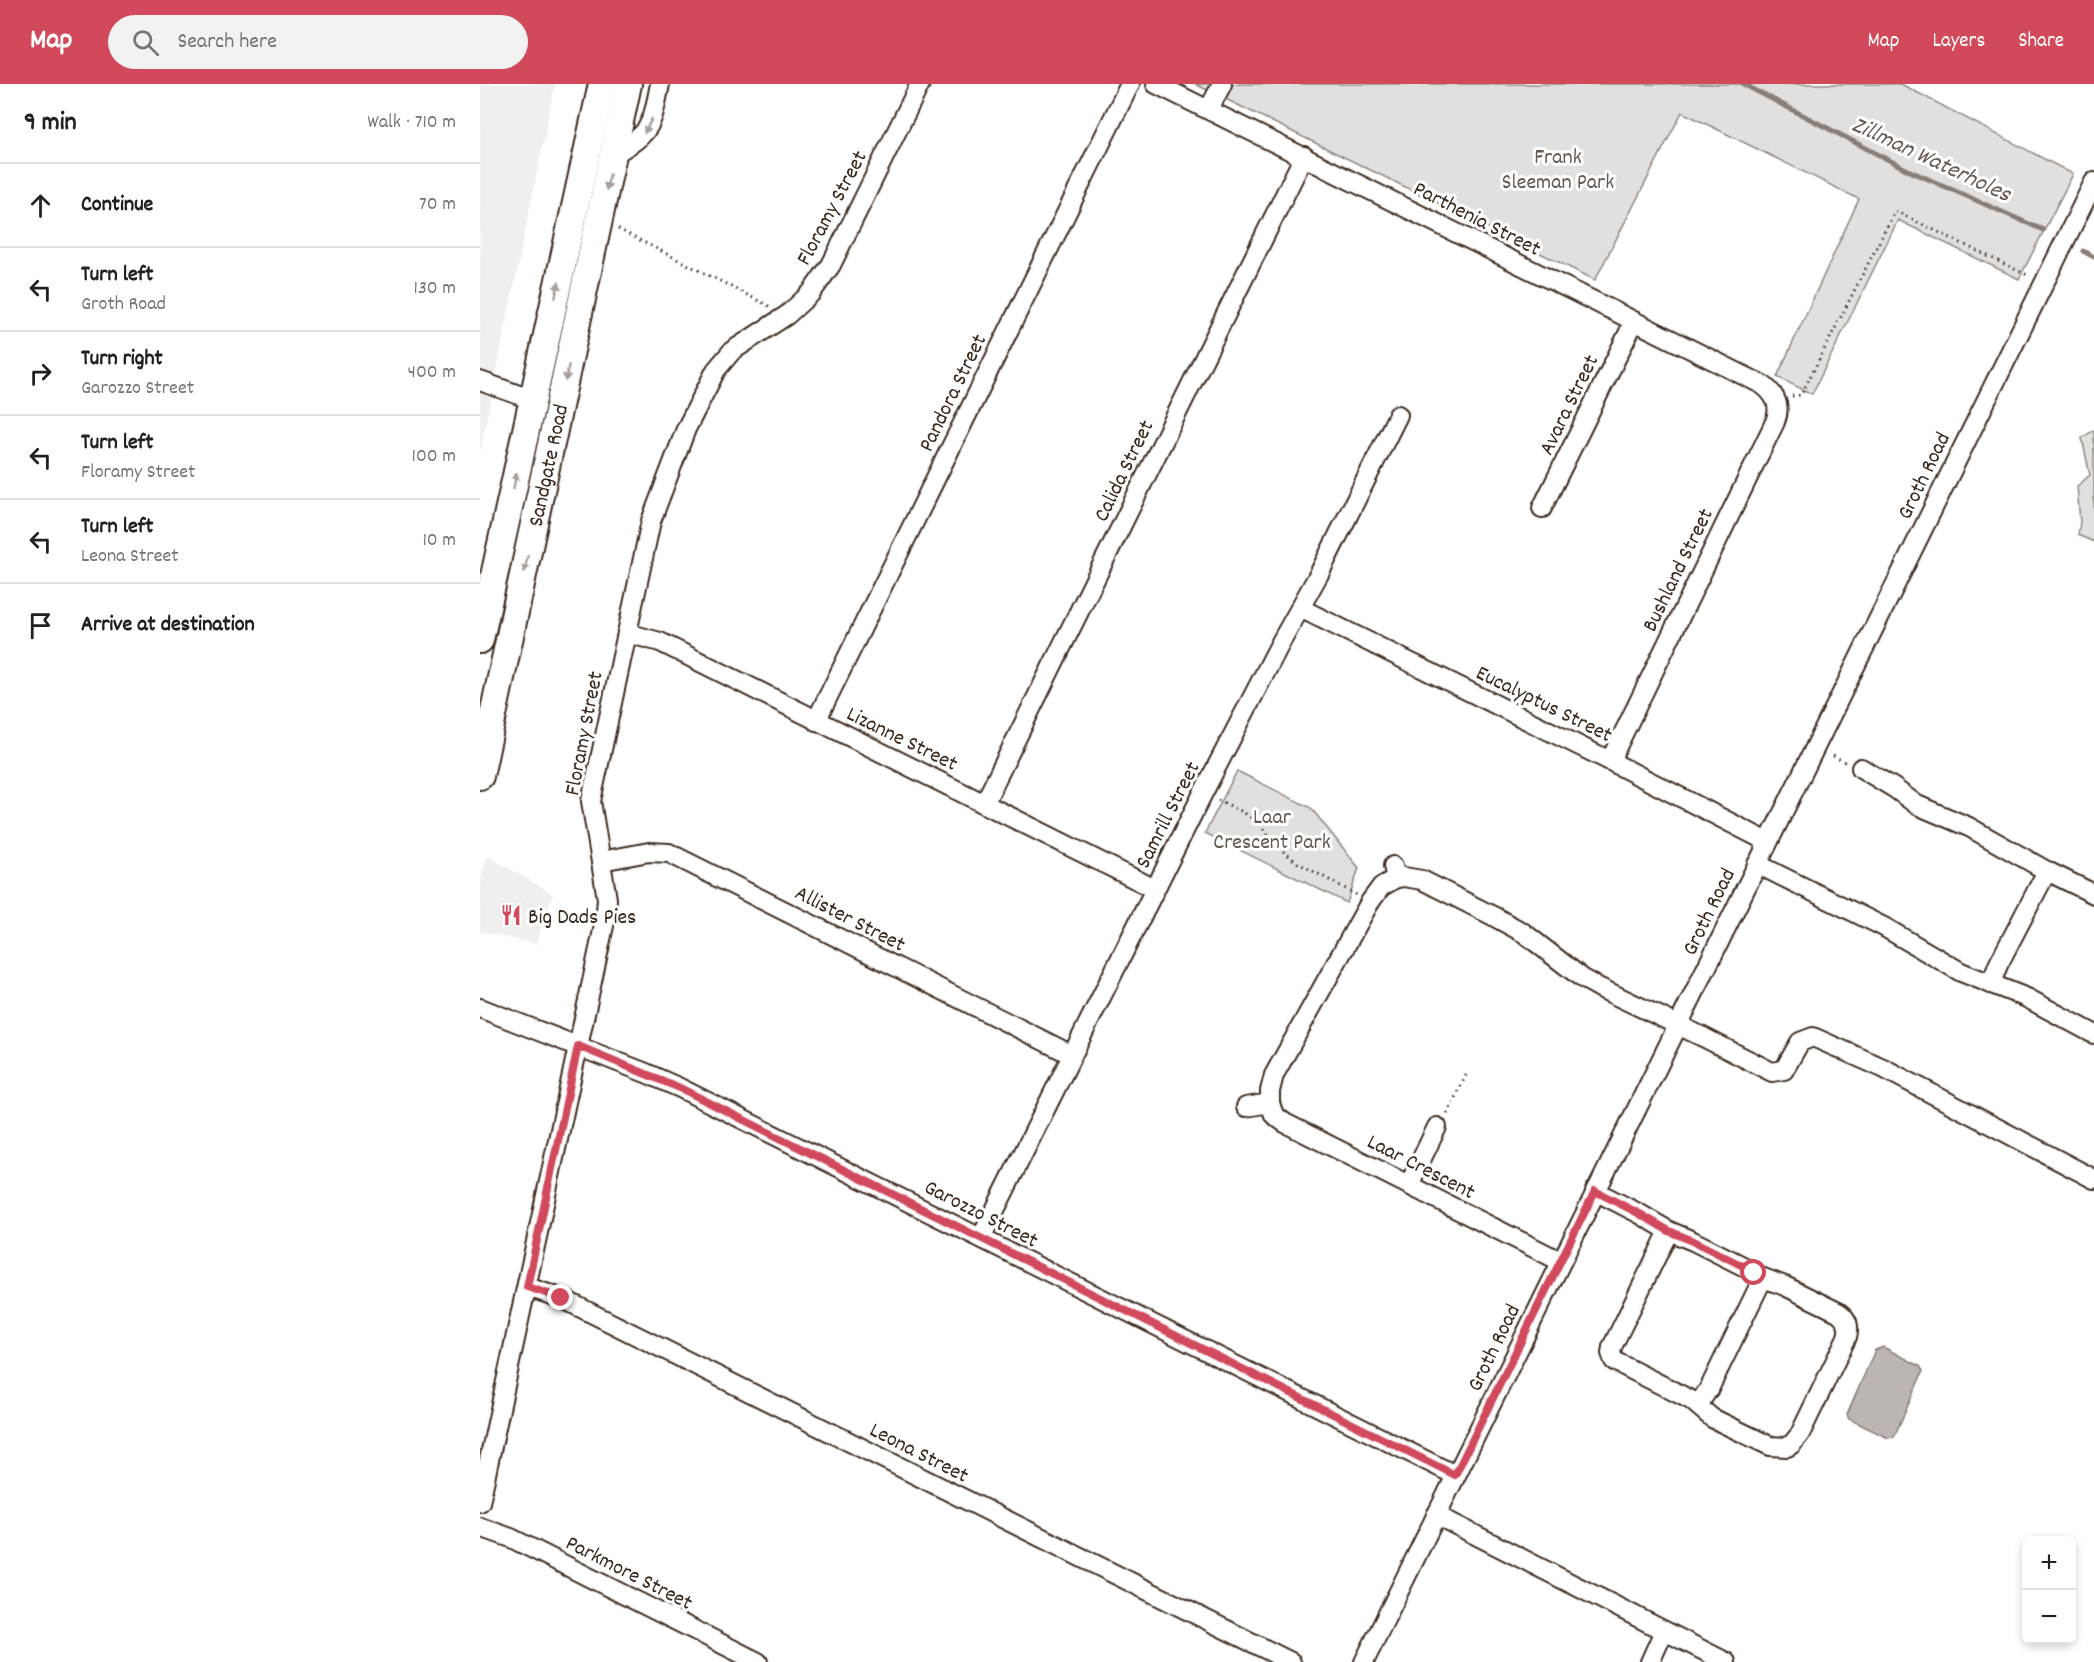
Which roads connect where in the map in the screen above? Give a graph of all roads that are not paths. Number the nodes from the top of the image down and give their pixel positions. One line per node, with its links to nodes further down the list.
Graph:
1 (603, 84): 15 (highway, Sandgate Road, one-way to 1)
2 (628, 84): 9 (highway, Sandgate Road)
3 (660, 84): 9 (street, one-way to 9)
4 (920, 84): 19 (street, Floramy Street)
5 (1130, 84): 21 (street, Pandora Street)
6 (1156, 84): 8 (street, Parthenia Street)
7 (1222, 84): 8 (street)
8 (1209, 109): 10 (street, Parthenia Street)
9 (615, 153): 24 (highway, Sandgate Road, one-way to 24)
10 (1304, 156): 12 (street, Parthenia Street); 25 (street, Calida Street)
11 (2094, 182): 26 (street, Groth Road)
12 (1634, 322): 14 (street, Parthenia Street); 17 (street, Avara Street)
13 (480, 381): 15 (street)
14 (1775, 398): 22 (street, Bushland Street)
15 (533, 400): 20 (highway, Sandgate Road, one-way to 15)
16 (1398, 415): 18 (street, Samrill Street)
17 (1542, 508)
18 (1300, 608): 22 (street, Eucalyptus Street); 30 (street, Samrill Street)
19 (627, 633): 21 (street, Lizanne Street); 27 (street, Floramy Street)
20 (480, 640)
21 (816, 721): 25 (street, Lizanne Street)
22 (1610, 761): 26 (street, Eucalyptus Street)
23 (1861, 768): 29 (street)
24 (480, 776)
25 (984, 804): 30 (street, Lizanne Street)
26 (1768, 842): 28 (street, Groth Road)
27 (601, 861): 36 (street, Floramy Street); 37 (street, Allister Street)
28 (1757, 864): 32 (street); 34 (street, Groth Road)
29 (2047, 871): 31 (street); 32 (street)
30 (1155, 889): 37 (street, Samrill Street)
31 (2094, 894)
32 (1991, 984): 35 (street)
33 (480, 1008): 36 (street, Garozzo Street)
34 (1677, 1025): 38 (street); 41 (street); 43 (street, Groth Road)
35 (2094, 1034)
36 (578, 1046): 45 (street, Garozzo Street); 48 (street, Floramy Street)
37 (1072, 1055): 45 (street, Samrill Street)
38 (1270, 1103): 39 (street); 42 (street, Laar Crescent)
39 (1246, 1107)
40 (1437, 1127): 42 (street)
41 (2094, 1179)
42 (1409, 1185): 46 (street, Laar Crescent)
43 (1595, 1191): 44 (street); 46 (street, Groth Road)
44 (1669, 1231): 47 (street); 49 (street)
45 (981, 1238): 50 (street, Garozzo Street)
46 (1560, 1261): 50 (street, Groth Road)
47 (1763, 1278): 49 (street); 49 (street)
48 (527, 1287): 51 (street, Floramy Street); 56 (street, Leona Street)
49 (1698, 1405)
50 (1455, 1475): 52 (street, Groth Road)
51 (480, 1502)
52 (1436, 1515): 54 (street); 57 (street, Groth Road)
53 (480, 1527): 55 (street, Parkmore Street)
54 (1664, 1631): 58 (street); 59 (street)
55 (758, 1662)
56 (1291, 1662)
57 (1364, 1662)
58 (1650, 1662)
59 (1726, 1662)

